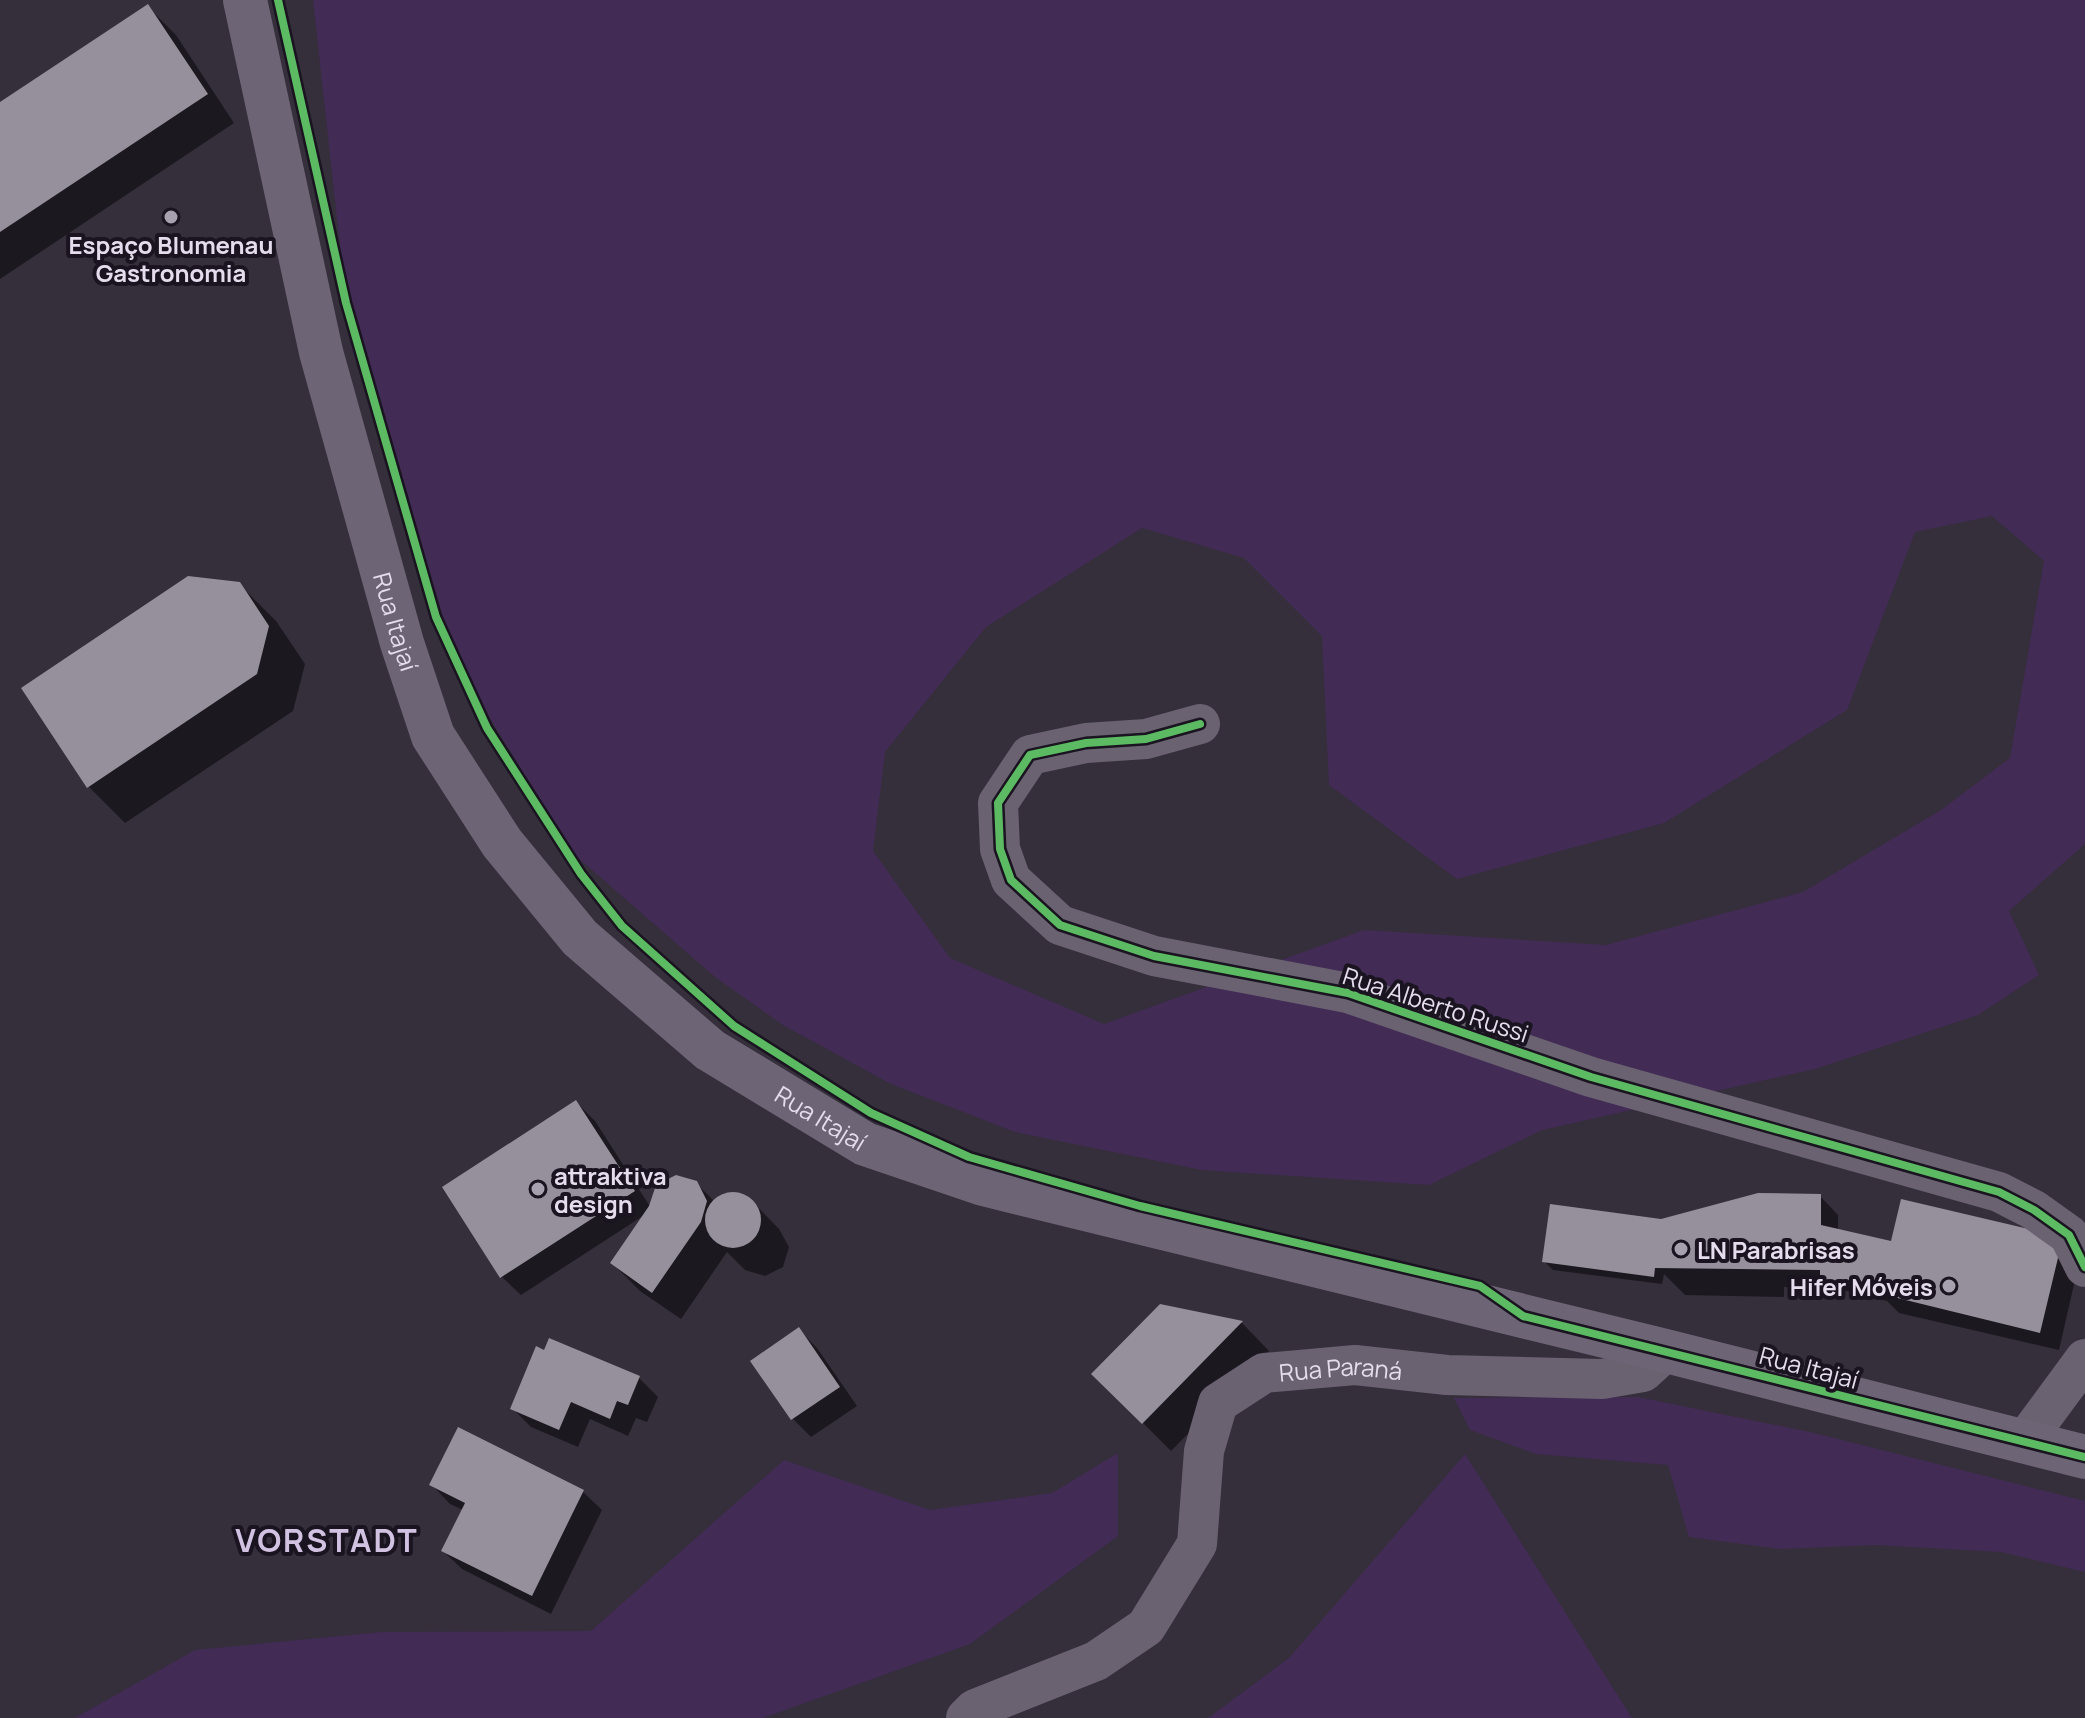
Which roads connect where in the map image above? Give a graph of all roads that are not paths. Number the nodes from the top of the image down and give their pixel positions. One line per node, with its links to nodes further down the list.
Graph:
1 (245, 0): 4 (main road, Rua Itajaí)
2 (1200, 724): 3 (street, Rua Alberto Russi)
3 (2085, 1267)
4 (1666, 1351): 6 (main road, Rua Itajaí); 8 (street, Rua Paraná)
5 (2085, 1359): 6 (street)
6 (2023, 1443): 7 (main road, Rua Itajaí)
7 (2085, 1457)
8 (966, 1718)

